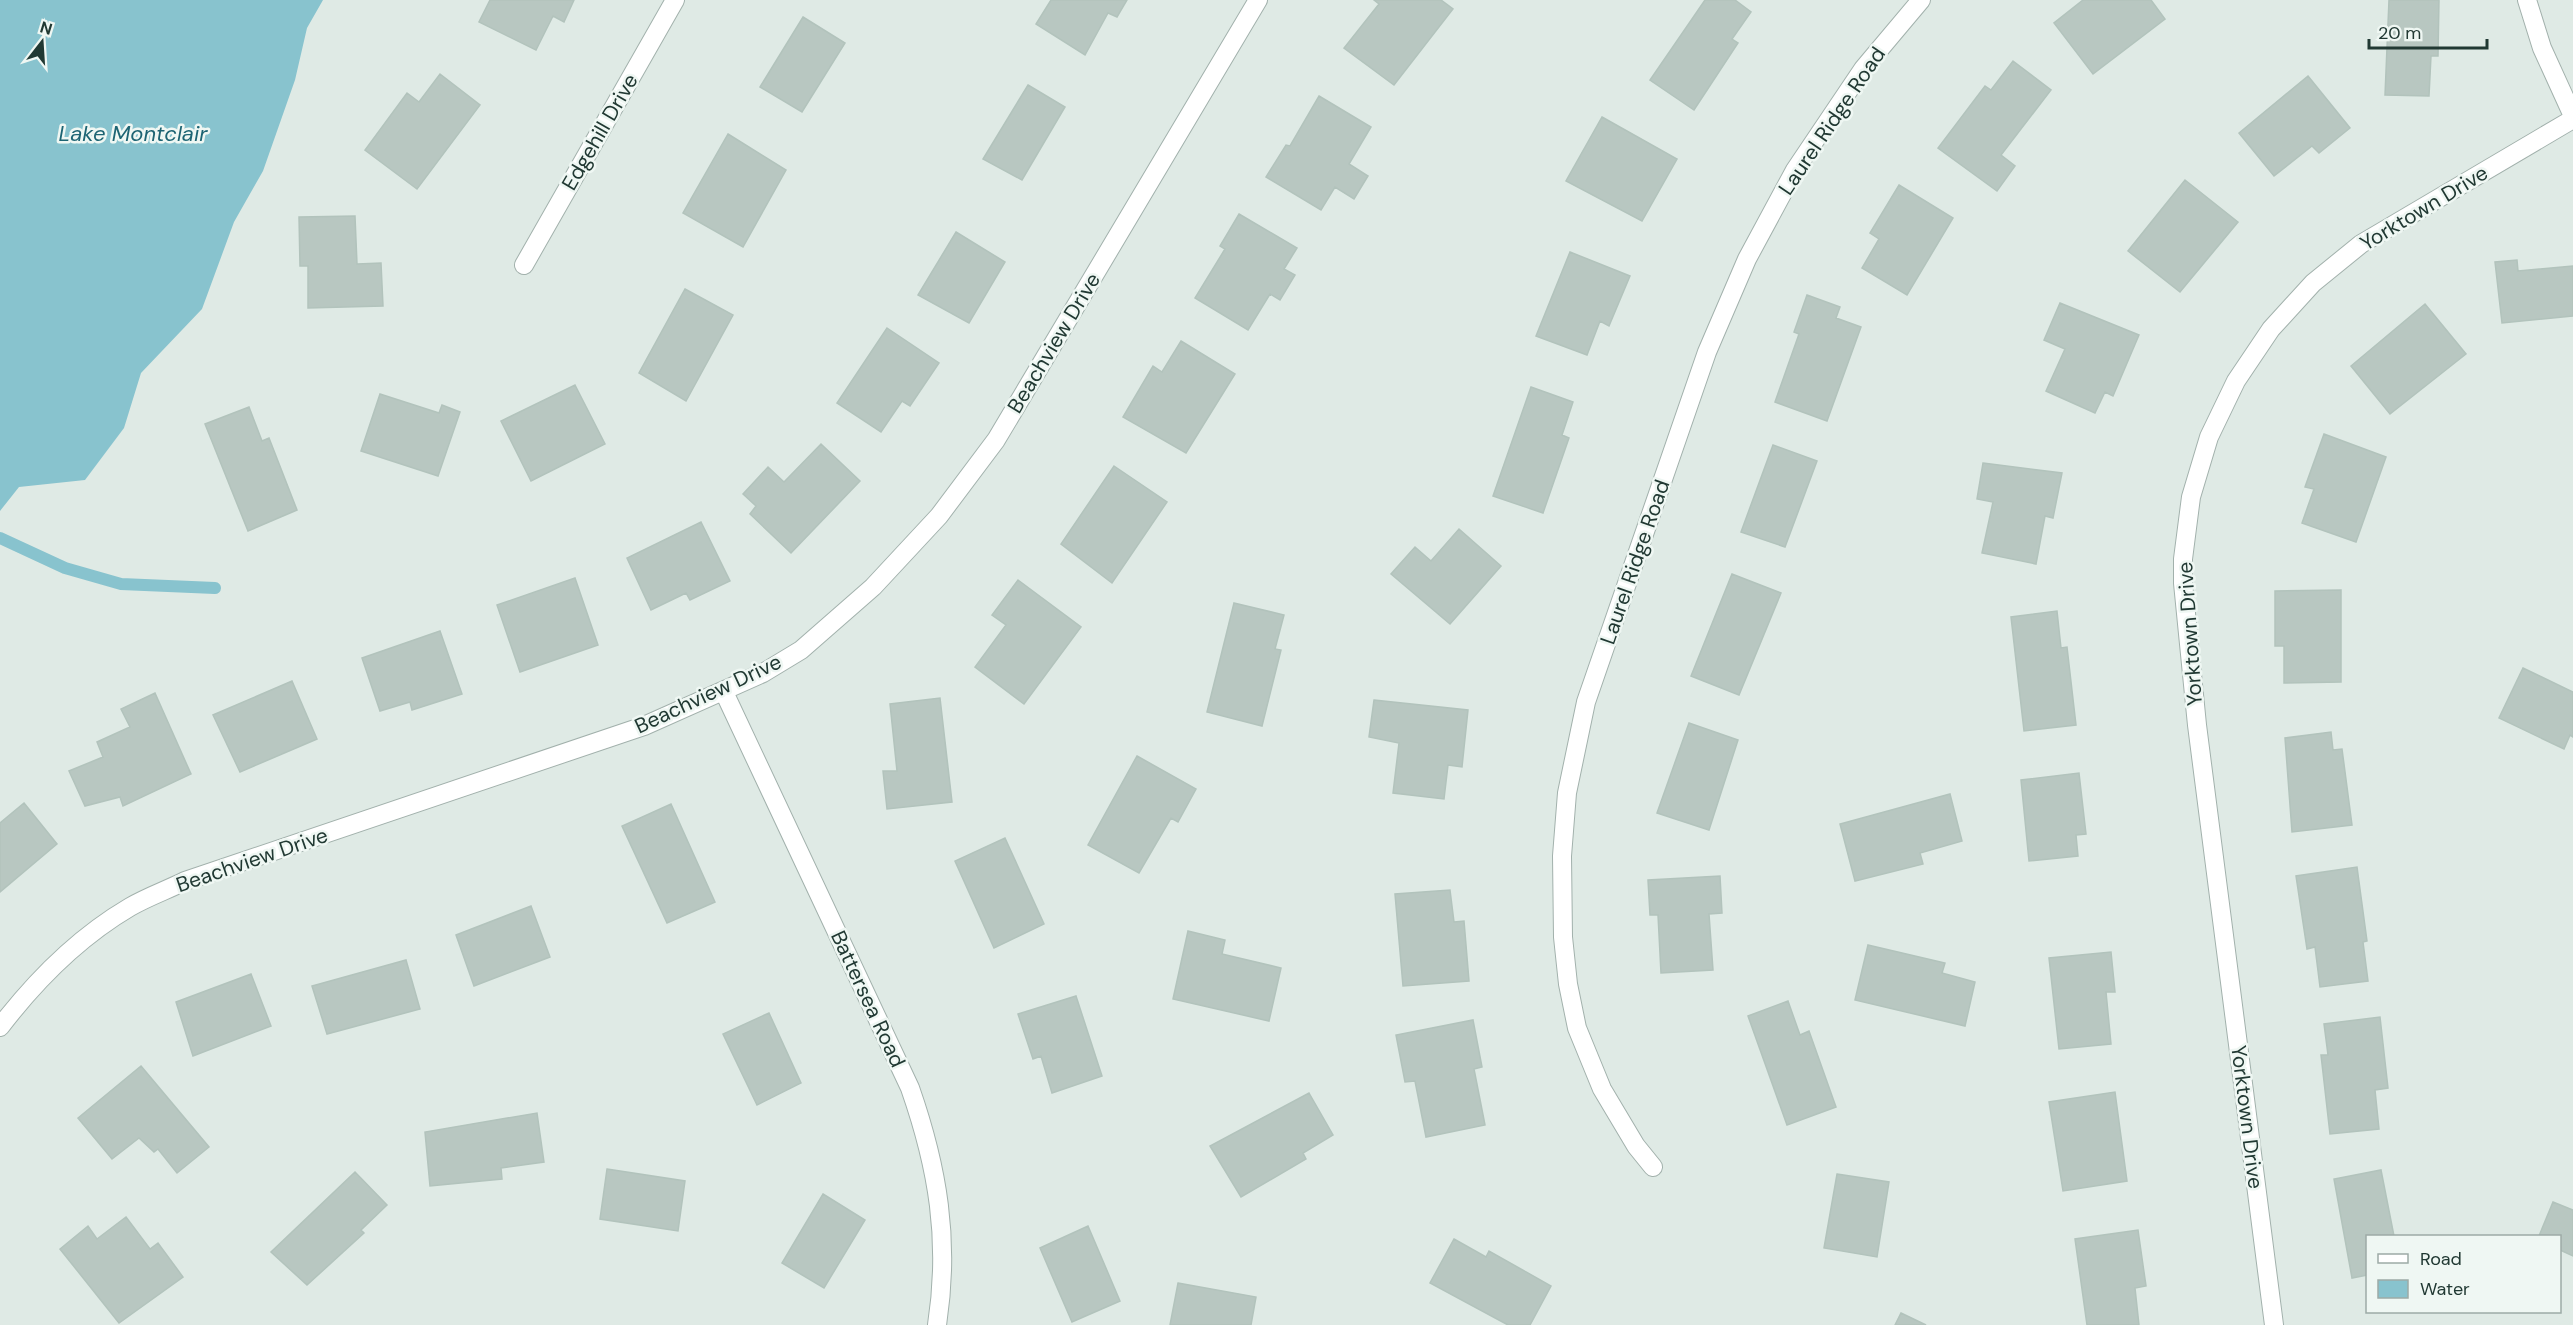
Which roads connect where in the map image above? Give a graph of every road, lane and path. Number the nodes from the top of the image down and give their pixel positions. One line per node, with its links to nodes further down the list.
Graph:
1 (675, 0): 6 (street, Edgehill Drive)
2 (1258, 0): 7 (street, Beachview Drive)
3 (1921, 0): 9 (street, Laurel Ridge Road)
4 (2527, 0): 5 (street)
5 (2573, 117): 11 (street, Yorktown Drive)
6 (524, 265)
7 (724, 692): 8 (street, Beachview Drive); 10 (street, Battersea Road)
8 (0, 1027)
9 (1653, 1167)
10 (937, 1325)
11 (2274, 1325)

